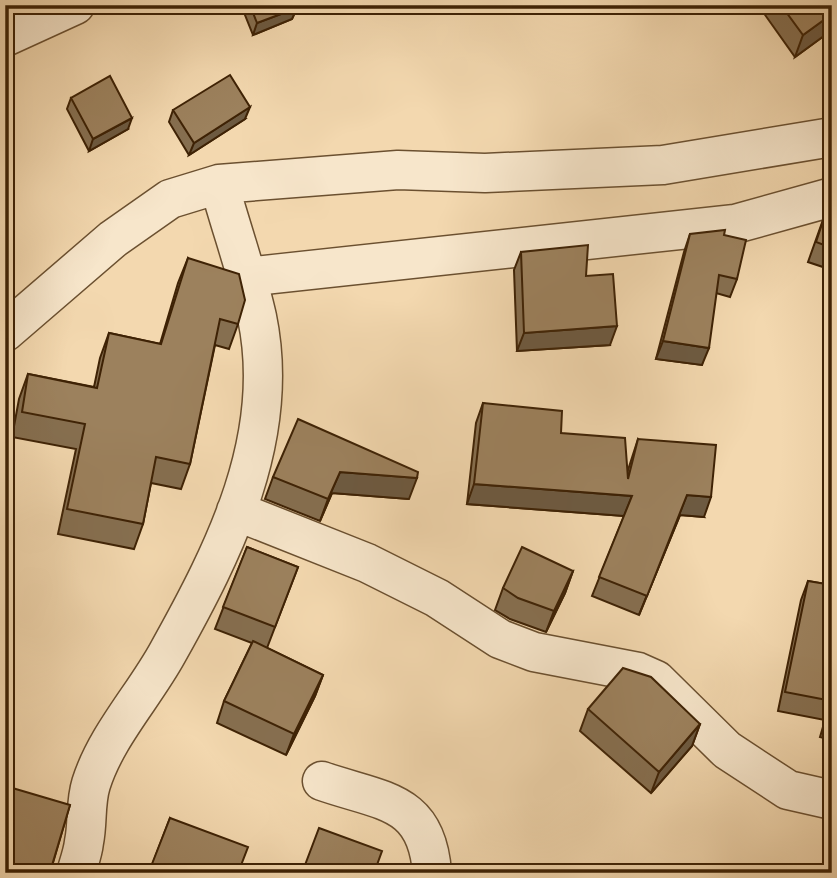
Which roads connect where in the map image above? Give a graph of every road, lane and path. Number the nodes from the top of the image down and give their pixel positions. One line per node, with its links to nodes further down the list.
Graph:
1 (75, 5): 2 (street)
2 (5, 37)
3 (832, 137): 4 (street)
4 (219, 184): 6 (street); 7 (street)
5 (832, 197): 6 (street)
6 (245, 277): 8 (street)
7 (5, 332)
8 (236, 511): 10 (street); 11 (street)
9 (323, 781): 12 (street)
10 (832, 800)
11 (76, 873)
12 (432, 873)

